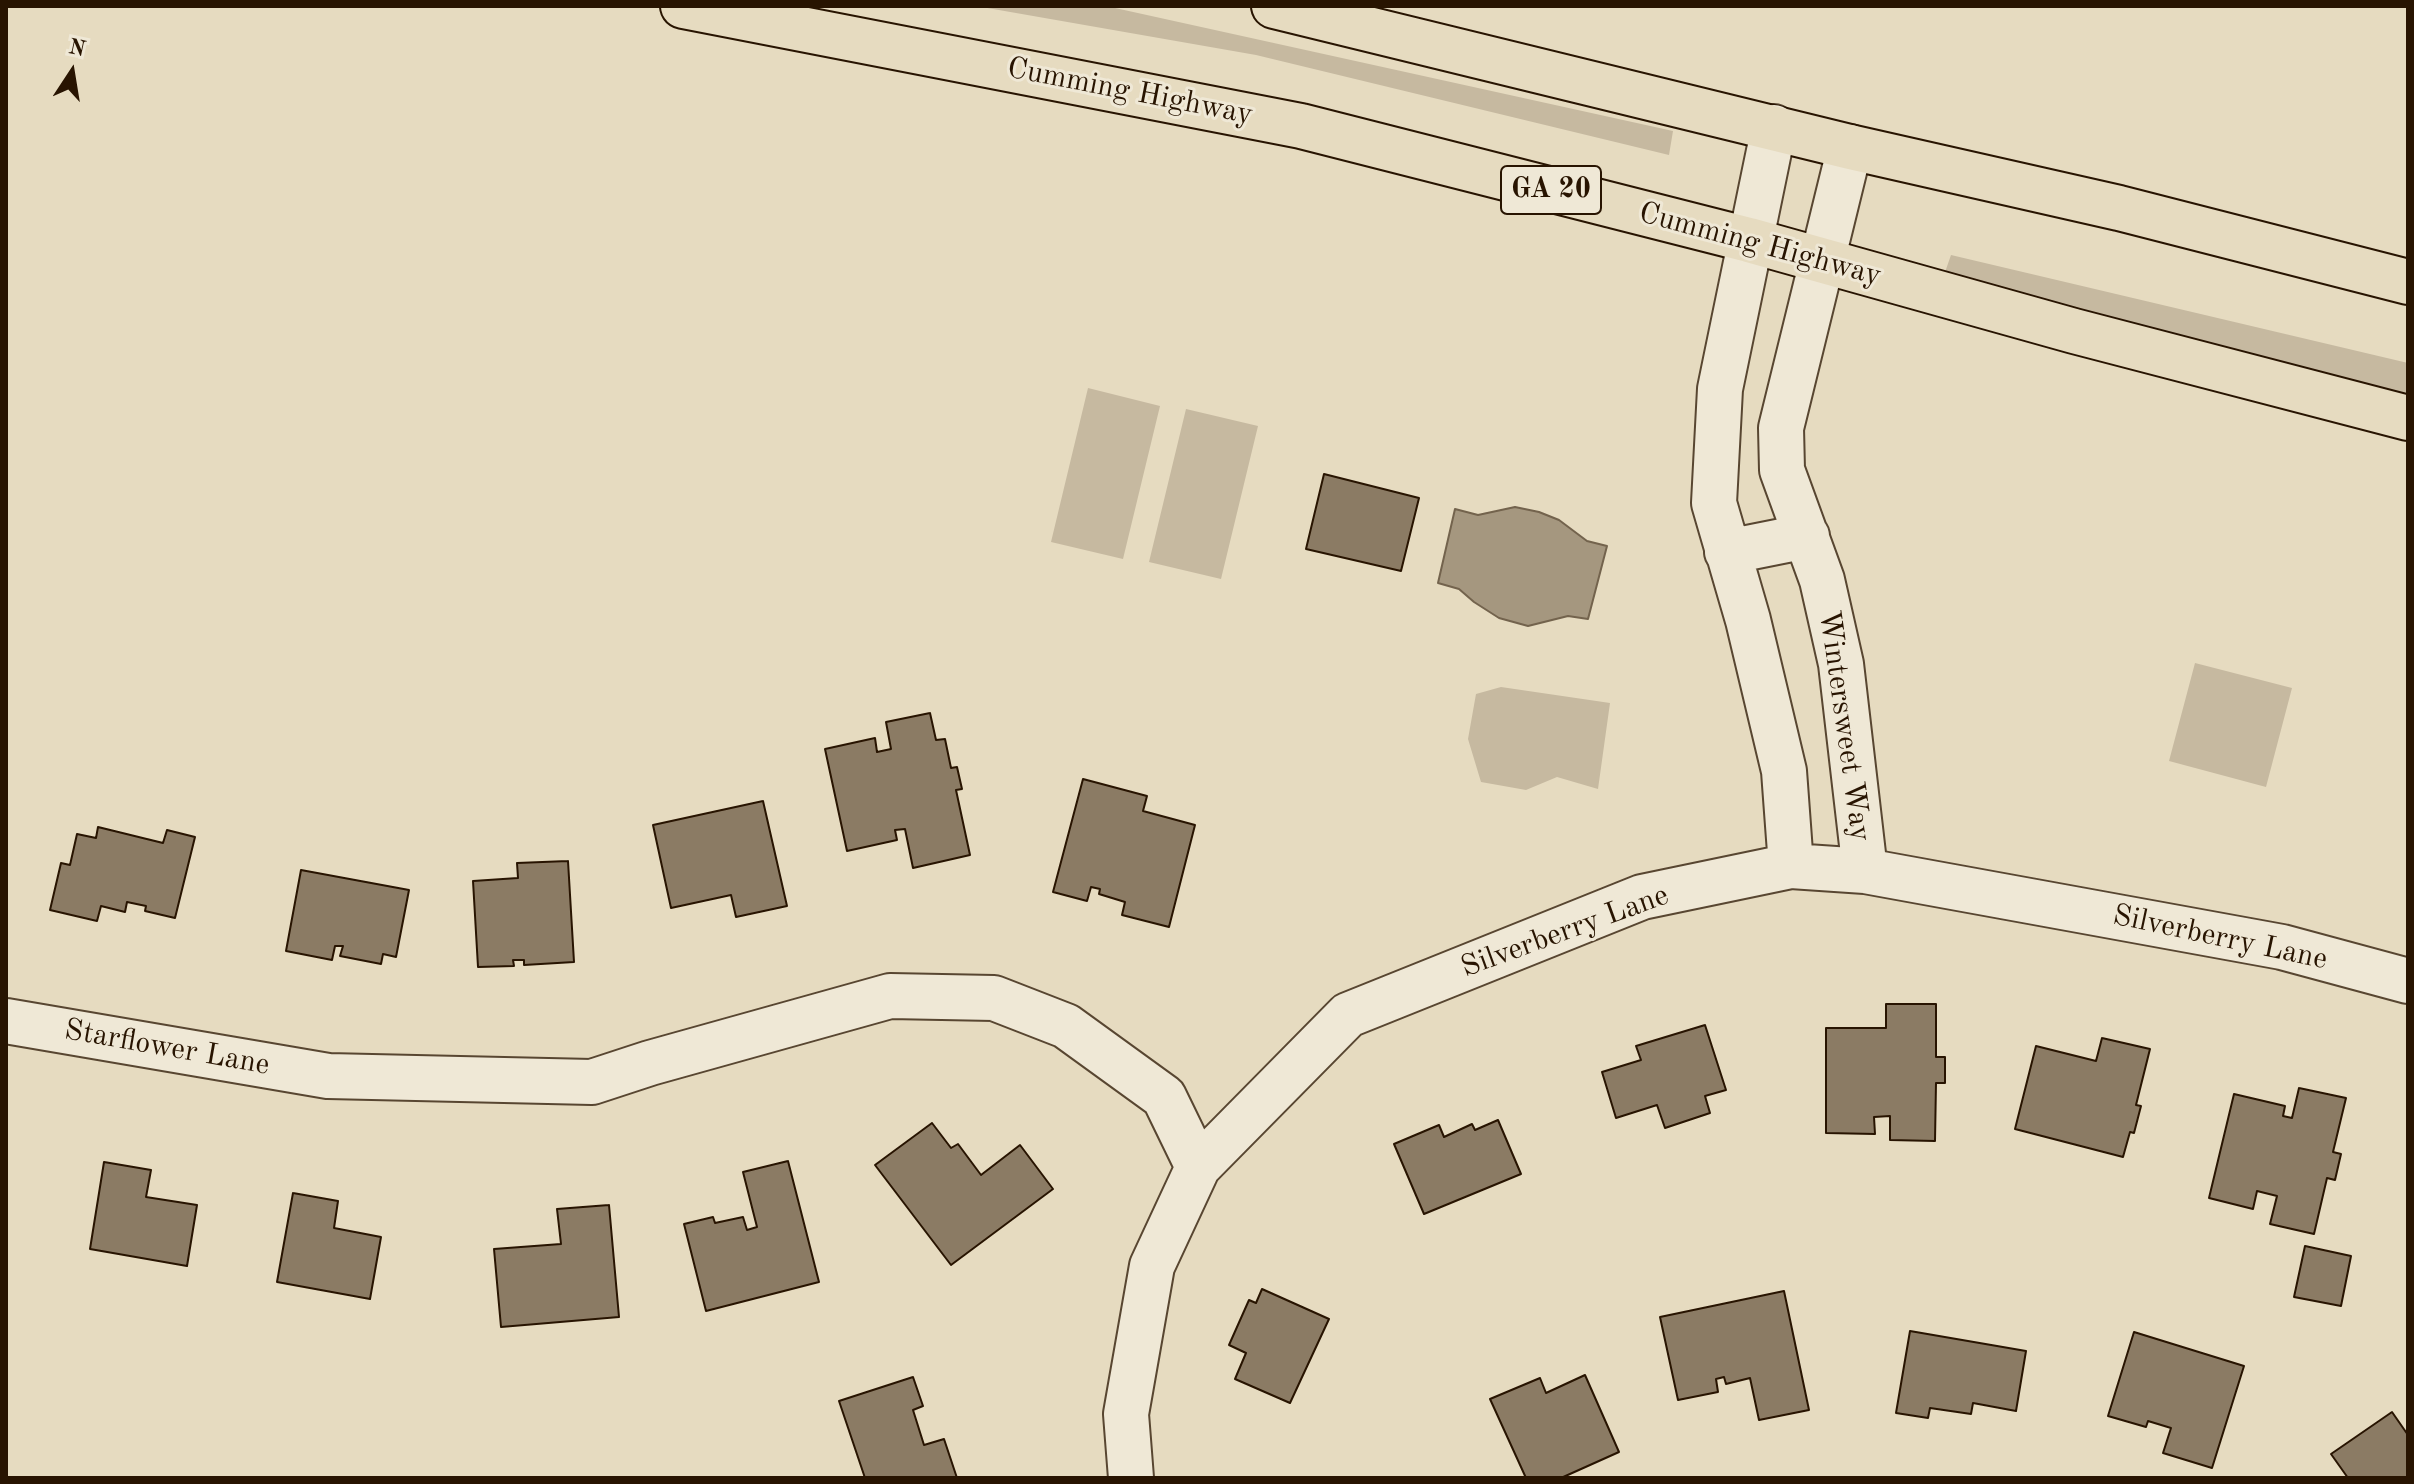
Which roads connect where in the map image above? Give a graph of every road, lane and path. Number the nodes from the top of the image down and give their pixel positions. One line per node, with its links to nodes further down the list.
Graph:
1 (683, 6): 5 (highway, Cumming Highway / GA 20)
2 (1274, 6): 3 (highway)
3 (1774, 127): 4 (highway); 5 (street)
4 (1850, 147): 6 (street, Wintersweet Way); 7 (highway)
5 (1749, 240): 6 (highway, Cumming Highway / GA 20); 10 (street)
6 (1821, 261): 8 (highway, Cumming Highway / GA 20); 9 (street, Wintersweet Way)
7 (2408, 282)
8 (2408, 418)
9 (1807, 536): 10 (street); 12 (street, Wintersweet Way)
10 (1727, 552): 11 (street)
11 (1791, 866): 12 (street, Silverberry Lane); 15 (street, Silverberry Lane)
12 (1865, 871): 13 (street, Silverberry Lane)
13 (2408, 981)
14 (6, 1021): 15 (street, Starflower Lane)
15 (1198, 1167): 16 (street, Silverberry Lane)
16 (1131, 1478)

